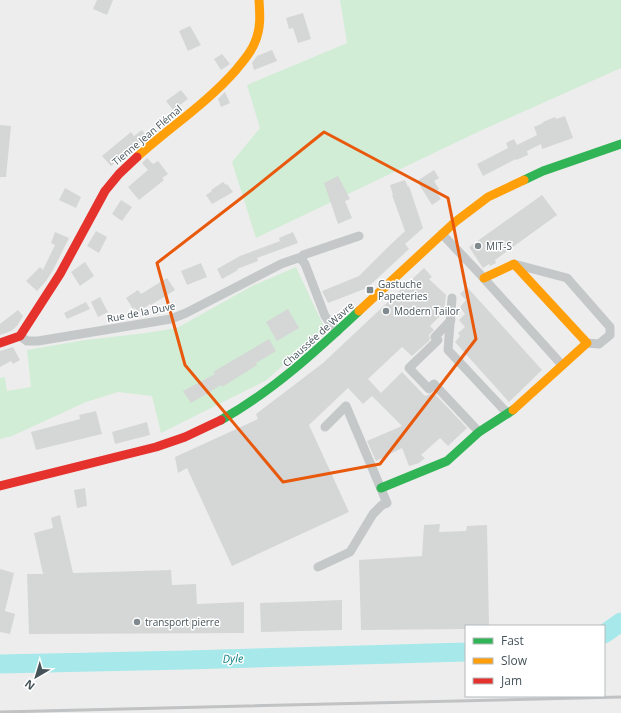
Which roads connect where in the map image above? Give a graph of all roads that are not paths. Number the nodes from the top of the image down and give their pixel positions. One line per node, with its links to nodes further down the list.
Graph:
1 (259, 0): 11 (street, Tienne Jean Flémal)
2 (621, 144): 3 (street, Chaussée de Wavre)
3 (442, 234): 7 (street); 10 (street, Chaussée de Wavre)
4 (359, 236): 5 (street, Rue de la Duve)
5 (302, 260): 10 (street); 11 (street, Rue de la Duve)
6 (514, 264): 7 (street); 13 (street); 13 (street)
7 (484, 278): 14 (street)
8 (452, 298): 9 (street)
9 (451, 320): 15 (street); 17 (street)
10 (337, 332): 18 (street, Chaussée de Wavre)
11 (20, 336): 12 (street)
12 (0, 343)
13 (587, 343): 14 (street)
14 (562, 365): 15 (street)
15 (508, 414): 17 (street)
16 (325, 428): 19 (street)
17 (479, 432): 19 (street)
18 (0, 486)
19 (381, 488): 20 (street)
20 (318, 567)

